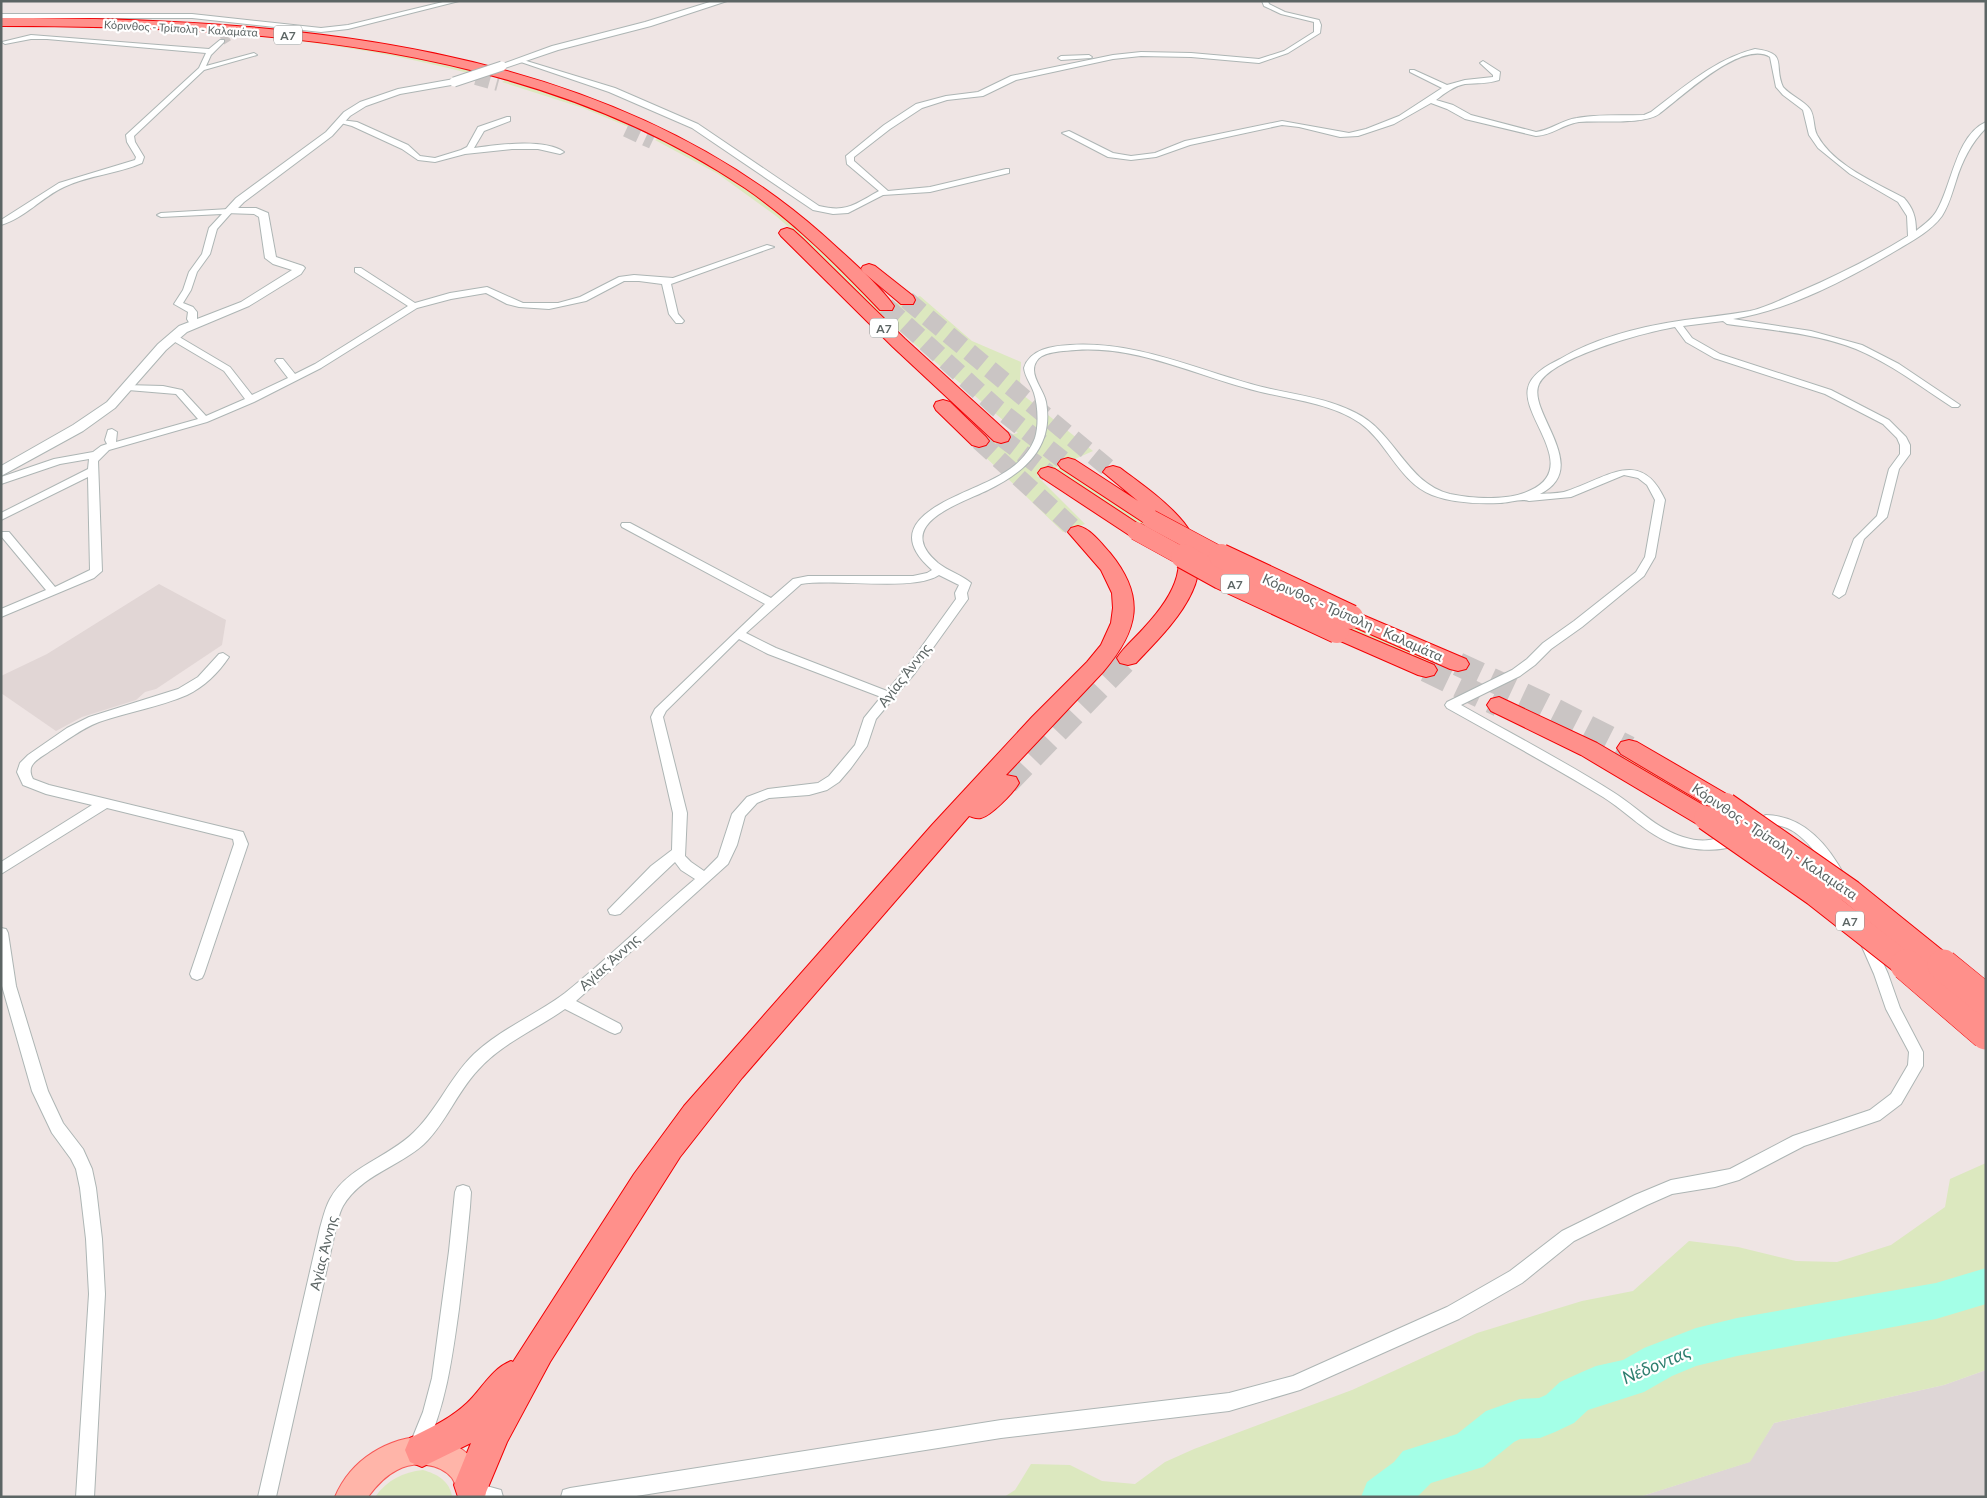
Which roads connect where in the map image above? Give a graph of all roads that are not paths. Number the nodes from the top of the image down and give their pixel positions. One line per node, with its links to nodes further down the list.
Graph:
1 (456, 1): 6 (street)
2 (723, 1): 15 (street)
3 (1265, 1): 12 (street)
4 (1, 16): 6 (street)
5 (1, 22): 34 (highway, Κόρινθος - Τρίπολη - Καλαμάτα / Α7)
6 (252, 23): 8 (street)
7 (1, 28): 19 (highway, Κόρινθος - Τρίπολη - Καλαμάτα / Α7)
8 (244, 28)
9 (222, 41): 11 (street)
10 (5, 42): 11 (street)
11 (211, 51): 17 (street)
12 (1138, 54): 14 (street); 32 (street)
13 (254, 55): 17 (street)
14 (1061, 58)
15 (518, 60): 24 (street, bridge); 32 (street)
16 (1483, 64): 21 (street)
17 (202, 69): 36 (street)
18 (1412, 71): 21 (street)
19 (476, 78)
20 (498, 84): 26 (highway)
21 (1447, 88): 22 (street)
22 (1430, 100): 27 (street); 37 (street)
23 (507, 119): 29 (street)
24 (341, 122): 29 (street); 33 (street)
25 (1986, 124): 37 (street)
26 (626, 130)
27 (1066, 132)
28 (652, 142): 34 (highway, Κόρινθος - Τρίπολη - Καλαμάτα / Α7)
29 (464, 152): 30 (street)
30 (560, 152)
31 (1006, 170): 32 (street)
32 (884, 193)
33 (229, 211): 35 (street); 46 (street); 46 (street)
34 (767, 212): 41 (highway); 43 (highway, Κόρινθος - Τρίπολη - Καλαμάτα / Α7); 56 (highway, Κόρινθος - Τρίπολη - Καλαμάτα / Α7); 57 (highway)
35 (161, 215)
36 (1, 223)
37 (1912, 235): 44 (street)
38 (770, 247): 40 (street)
39 (358, 270): 42 (street)
40 (666, 282): 42 (street); 45 (street)
41 (907, 300)
42 (414, 306): 50 (street)
43 (886, 306)
44 (1716, 319): 47 (street); 53 (street)
45 (679, 321)
46 (194, 324): 48 (street)
47 (1677, 324): 66 (street); 74 (street)
48 (173, 337): 51 (street); 52 (street)
49 (280, 361): 50 (street)
50 (294, 379): 52 (street)
51 (128, 388): 54 (street); 62 (street)
52 (251, 400): 54 (street)
53 (1955, 405)
54 (204, 420): 58 (street)
55 (112, 432): 58 (street)
56 (1001, 437)
57 (979, 441)
58 (114, 445): 59 (street)
59 (96, 455): 61 (street); 65 (street)
60 (1068, 464): 69 (highway, Κόρινθος - Τρίπολη - Καλαμάτα / Α7)
61 (92, 471): 67 (street); 73 (street)
62 (1, 472)
63 (1113, 472): 80 (highway)
64 (1048, 473): 69 (highway, Κόρινθος - Τρίπολη - Καλαμάτα / Α7)
65 (1, 481)
66 (1522, 497): 72 (street, Αγίας Άννης); 108 (street, Αγίας Άννης)
67 (1, 517)
68 (626, 525): 75 (street)
69 (1144, 525): 77 (highway, Κόρινθος - Τρίπολη - Καλαμάτα / Α7, bridge)
70 (1078, 532): 92 (highway)
71 (5, 534): 73 (street)
72 (939, 570): 75 (street); 83 (street, Αγίας Άννης)
73 (53, 592): 76 (street)
74 (1840, 594)
75 (772, 603): 78 (street)
76 (2, 611)
77 (1344, 624): 81 (highway, Κόρινθος - Τρίπολη - Καλαμάτα / Α7); 82 (highway, Κόρινθος - Τρίπολη - Καλαμάτα / Α7)
78 (738, 634): 83 (street); 89 (street)
79 (223, 657): 87 (street)
80 (1128, 658)
81 (1458, 664)
82 (1426, 670)
83 (889, 696): 91 (street, Αγίας Άννης)
84 (1499, 705): 88 (highway, Κόρινθος - Τρίπολη - Καλαμάτα / Α7)
85 (1629, 748): 88 (highway, Κόρινθος - Τρίπολη - Καλαμάτα / Α7)
86 (1008, 783): 92 (highway)
87 (105, 803): 90 (street); 95 (street)
88 (1716, 812): 96 (highway, Κόρινθος - Τρίπολη - Καλαμάτα / Α7, bridge); 99 (highway, Κόρινθος - Τρίπολη - Καλαμάτα / Α7, bridge)
89 (677, 853): 91 (street); 93 (street)
90 (1, 870)
91 (705, 878): 97 (street, Αγίας Άννης)
92 (872, 908): 101 (highway)
93 (615, 910)
94 (1, 933): 105 (street)
95 (197, 974)
96 (1986, 1000)
97 (564, 1001): 98 (street); 106 (street, Αγίας Άννης)
98 (615, 1028)
99 (1986, 1034)
100 (463, 1192): 102 (street)
101 (547, 1336): 102 (highway); 104 (highway)
102 (419, 1450): 103 (main road); 104 (main road)
103 (357, 1488): 107 (main road)
104 (477, 1493)
105 (85, 1497)
106 (267, 1497)
107 (340, 1497)
108 (570, 1497)

